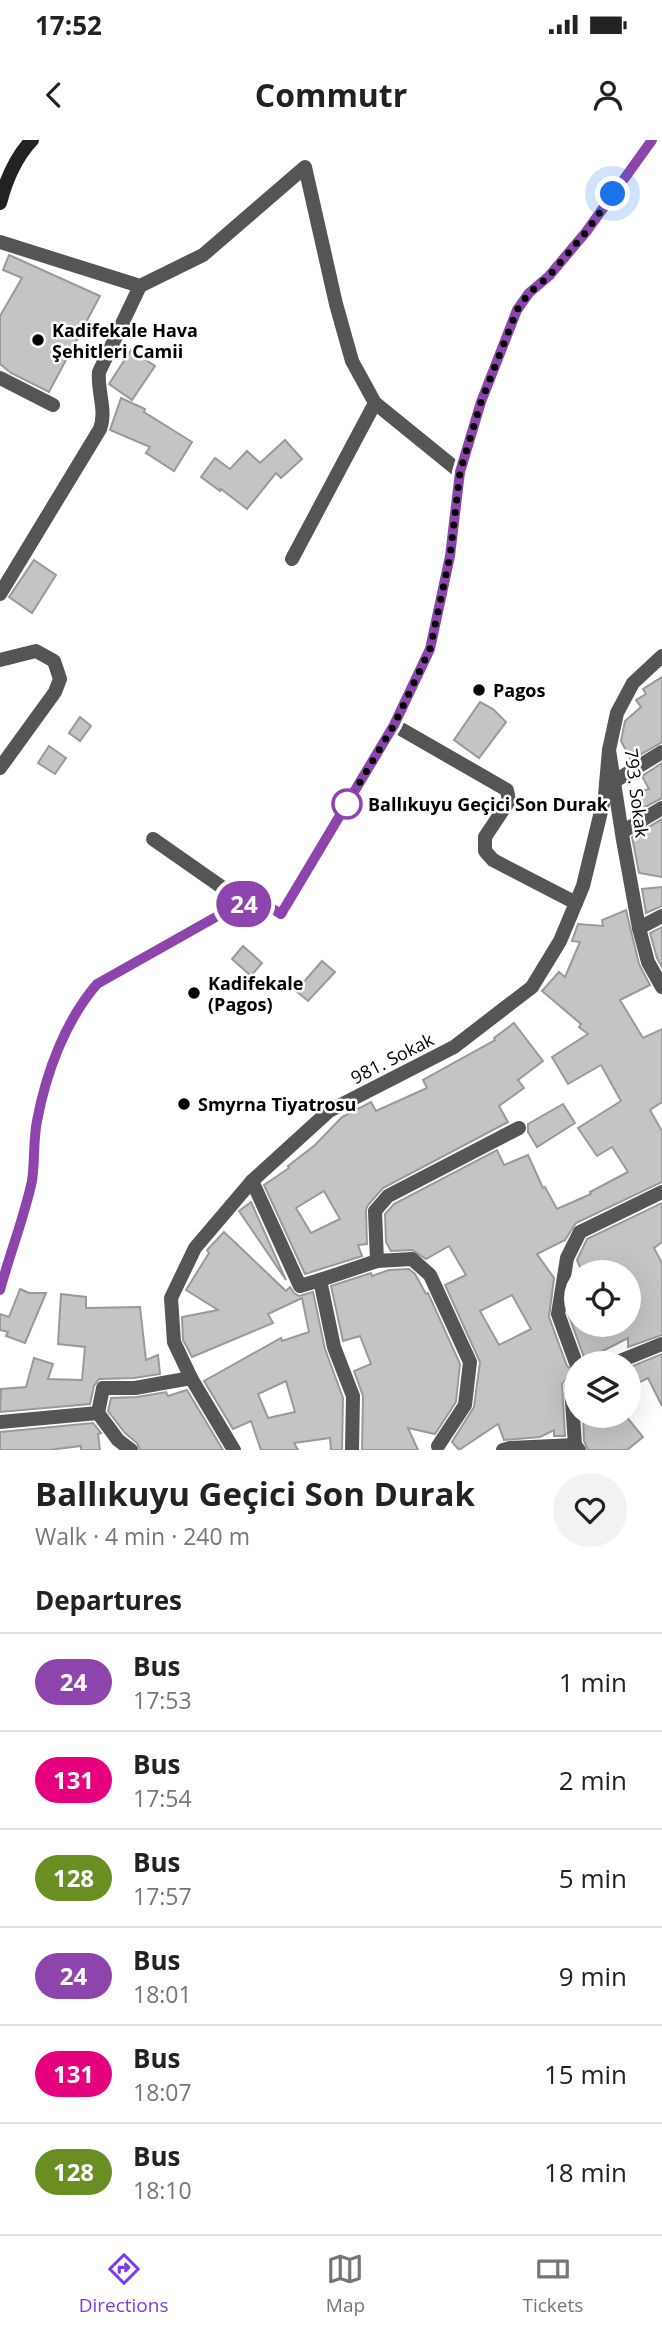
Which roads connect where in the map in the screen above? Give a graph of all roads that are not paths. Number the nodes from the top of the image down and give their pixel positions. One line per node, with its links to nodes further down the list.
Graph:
1 (32, 140): 3 (main road)
2 (652, 140): 9 (street)
3 (0, 203)
4 (0, 242): 5 (street)
5 (140, 286): 7 (street); 11 (street)
6 (0, 378): 8 (street)
7 (375, 403): 9 (street); 10 (street)
8 (53, 405)
9 (460, 472): 14 (street)
10 (292, 559)
11 (0, 594)
12 (662, 656): 15 (street, 793. Sokak)
13 (0, 660): 17 (street)
14 (394, 725): 22 (street); 23 (street)
15 (610, 750): 18 (street, 793. Sokak); 22 (street, 981. Sokak)
16 (662, 752): 18 (street)
17 (0, 768)
18 (615, 781): 20 (street, 793. Sokak)
19 (662, 808): 20 (street)
20 (622, 832): 25 (street, 793. Sokak)
21 (153, 839): 23 (street)
22 (576, 903): 28 (street, 981. Sokak)
23 (246, 904): 32 (street)
24 (662, 916): 25 (street)
25 (639, 928): 26 (street, 793. Sokak)
26 (662, 987)
27 (519, 1128): 30 (street)
28 (252, 1181): 31 (street); 36 (street, 981. Sokak)
29 (662, 1192): 34 (street)
30 (377, 1261): 31 (street); 41 (street)
31 (320, 1280): 44 (street)
32 (1, 1281)
33 (662, 1344): 35 (street)
34 (572, 1351)
35 (641, 1352)
36 (191, 1378): 37 (street); 43 (street, 981. Sokak)
37 (98, 1413): 38 (street); 42 (street)
38 (0, 1422)
39 (575, 1428): 40 (street)
40 (577, 1447): 45 (street)
41 (438, 1449)
42 (131, 1450)
43 (234, 1450)
44 (352, 1450)
45 (503, 1450)

